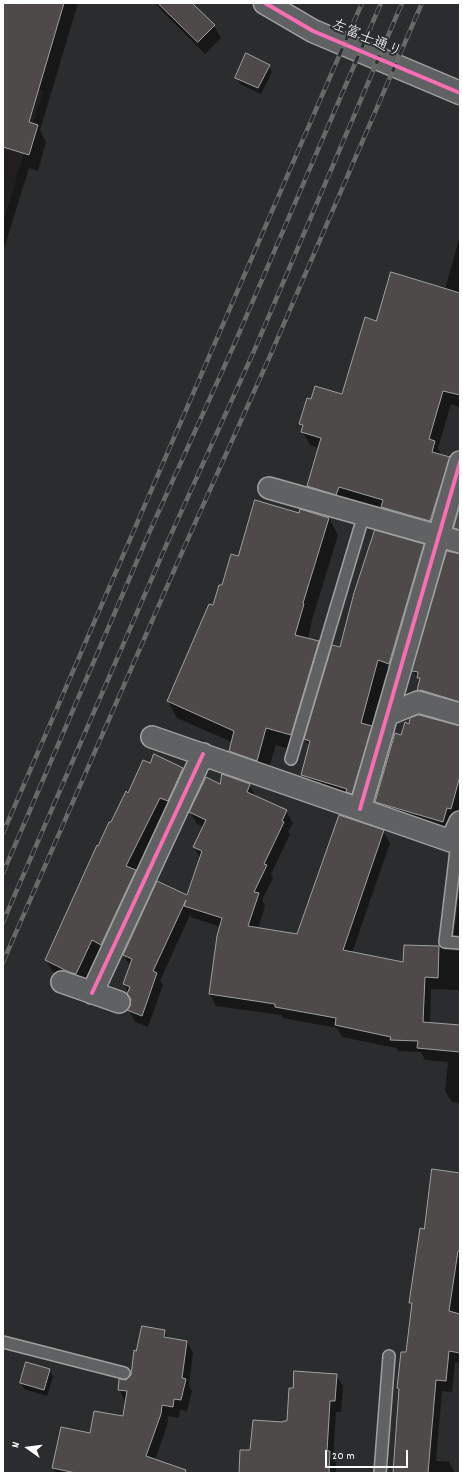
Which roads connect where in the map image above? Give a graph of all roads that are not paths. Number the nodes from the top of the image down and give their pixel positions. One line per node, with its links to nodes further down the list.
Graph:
1 (265, 3): 2 (street, 左富士通り)
2 (460, 93)
3 (460, 462): 6 (street)
4 (269, 488): 5 (street)
5 (364, 514): 6 (street); 12 (lane)
6 (439, 536): 7 (street); 9 (street)
7 (460, 542)
8 (460, 714): 9 (street)
9 (387, 715): 13 (street)
10 (152, 737): 11 (street)
11 (203, 754): 13 (street); 17 (street)
12 (291, 759)
13 (360, 809): 14 (street)
14 (456, 831): 15 (lane)
15 (460, 943)
16 (62, 982): 17 (street)
17 (92, 993): 18 (street)
18 (119, 1002)
19 (3, 1342): 21 (lane)
20 (389, 1356): 22 (lane)
21 (124, 1372)
22 (380, 1473)

